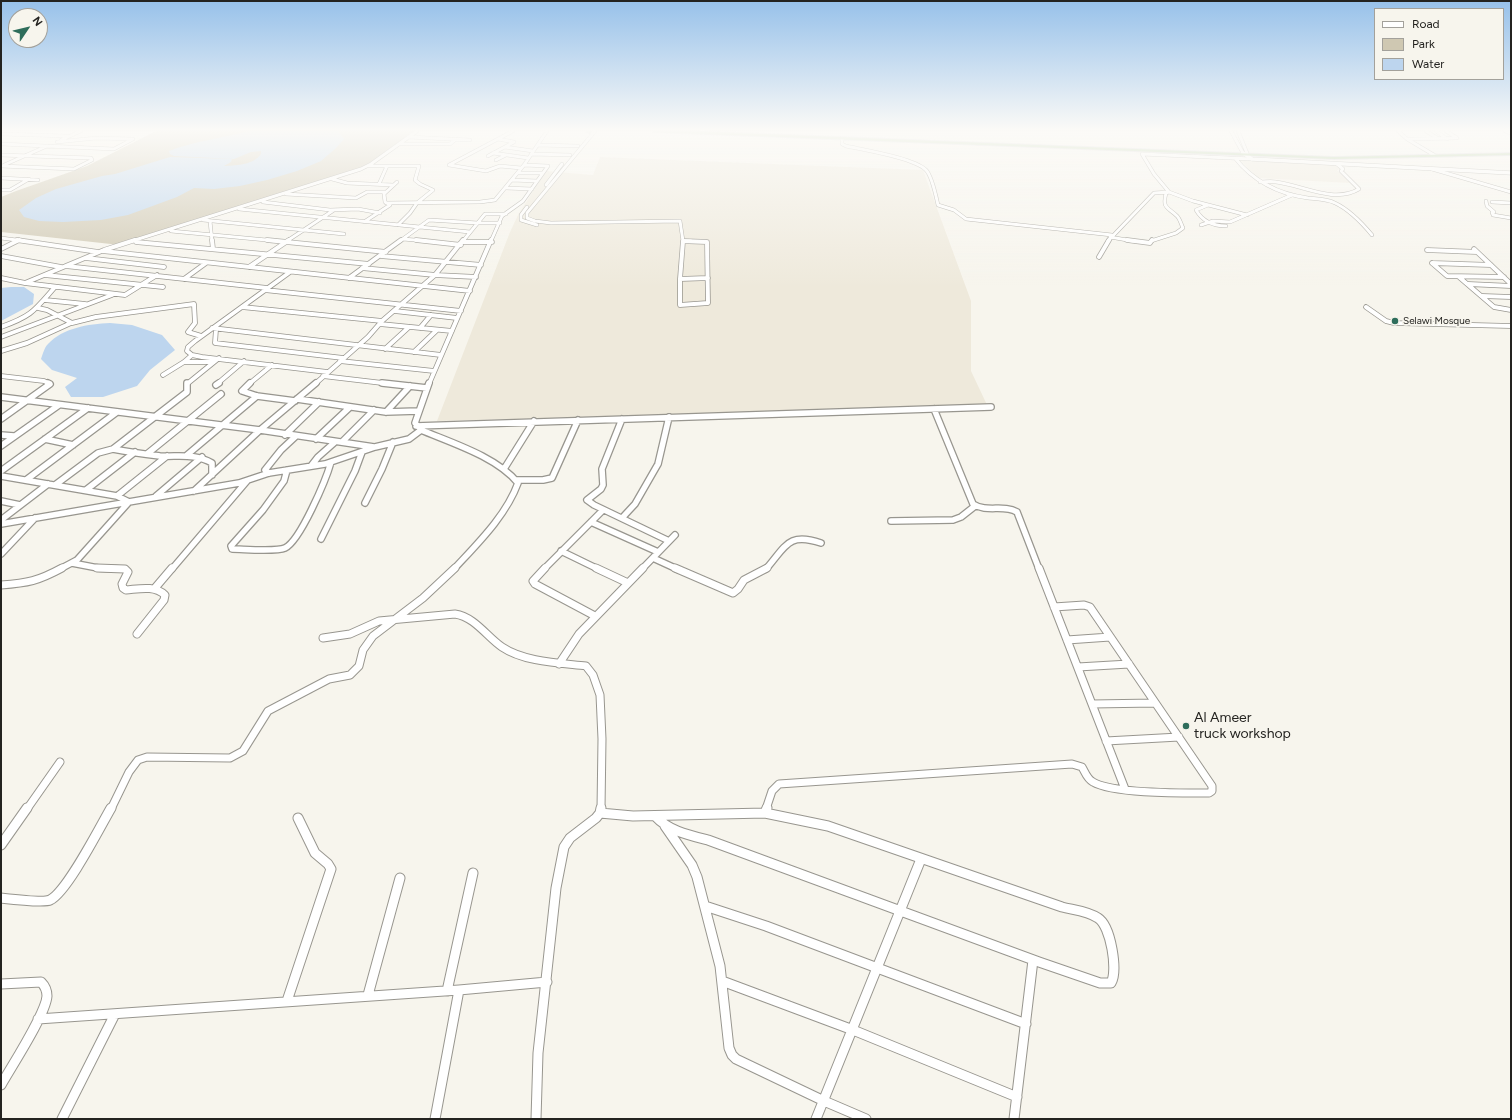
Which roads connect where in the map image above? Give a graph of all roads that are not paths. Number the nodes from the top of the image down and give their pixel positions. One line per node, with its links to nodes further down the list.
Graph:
1 (22, 183): 18 (street)
2 (316, 183): 22 (street)
3 (356, 183): 15 (street)
4 (418, 183): 28 (street)
5 (510, 183): 16 (street)
6 (536, 183): 17 (street)
7 (546, 183): 44 (street)
8 (551, 183): 44 (street)
9 (931, 183): 55 (street)
10 (1162, 183): 20 (street)
11 (1262, 183): 23 (street)
12 (1281, 183): 13 (street)
13 (1354, 183)
14 (1481, 183): 21 (street)
15 (379, 184): 19 (street)
16 (506, 188): 17 (street); 28 (street)
17 (532, 189): 34 (street)
18 (1, 190)
19 (385, 192): 22 (street); 27 (street)
20 (1169, 192): 30 (street); 55 (street); 55 (street)
21 (1511, 192)
22 (282, 194): 25 (street)
23 (1292, 195): 35 (street); 53 (street)
24 (1486, 201): 36 (street)
25 (259, 202): 31 (street); 32 (street)
26 (1492, 202): 29 (street)
27 (386, 203): 28 (street); 33 (street)
28 (417, 203): 45 (street)
29 (1511, 203)
30 (1208, 205): 35 (street); 41 (street)
31 (235, 209): 37 (street); 38 (street)
32 (334, 210): 33 (street); 37 (street)
33 (380, 213): 40 (street)
34 (506, 214): 42 (street); 43 (street)
35 (1247, 215): 41 (street)
36 (1511, 218)
37 (321, 219): 40 (street); 50 (street)
38 (200, 220): 39 (street); 49 (street)
39 (210, 221): 50 (street); 54 (street)
40 (364, 222): 45 (street)
41 (1207, 222): 46 (street); 47 (street)
42 (478, 223): 43 (street); 48 (street); 51 (street)
43 (500, 223): 62 (street)
44 (551, 224): 60 (street)
45 (398, 225): 48 (street)
46 (1201, 225)
47 (1226, 226)
48 (418, 227): 51 (street); 57 (street)
49 (168, 230): 54 (street); 59 (street)
50 (304, 230): 52 (street); 61 (street)
51 (470, 232): 63 (street)
52 (344, 234)
53 (1372, 234)
54 (211, 235): 61 (street); 65 (street)
55 (1111, 236): 72 (street)
56 (1, 238): 58 (street)
57 (403, 239): 63 (street); 68 (street)
58 (20, 240): 64 (street); 67 (street)
59 (132, 241): 65 (street); 67 (street)
60 (683, 241): 93 (street); 95 (street)
61 (286, 242): 68 (street); 69 (street)
62 (492, 242): 63 (street); 77 (street)
63 (462, 243): 74 (street)
64 (1, 248)
65 (213, 249): 69 (street)
66 (1427, 250): 78 (street)
67 (100, 252): 73 (street); 75 (street)
68 (386, 252): 70 (street)
69 (267, 255): 76 (street); 82 (street)
70 (381, 256): 74 (street); 76 (street)
71 (2, 257): 80 (street)
72 (1099, 257)
73 (84, 258): 79 (street); 81 (street)
74 (446, 262): 77 (street); 87 (street)
75 (206, 263): 82 (street); 94 (street)
76 (369, 264): 83 (street)
77 (481, 265): 88 (street)
78 (1491, 265): 89 (street); 90 (street)
79 (66, 266): 80 (street); 86 (street)
80 (61, 267): 85 (street)
81 (164, 267)
82 (249, 267): 84 (street)
83 (362, 268): 87 (street); 92 (street)
84 (290, 272): 92 (street); 103 (street)
85 (44, 274): 96 (street); 98 (street)
86 (157, 275): 94 (street); 98 (street)
87 (435, 275): 88 (street); 99 (street)
88 (476, 276): 104 (street)
89 (1459, 276): 90 (street); 97 (street)
90 (1504, 277): 100 (street)
91 (1, 278): 96 (street)
92 (349, 278): 99 (street)
93 (708, 278): 95 (street); 95 (street)
94 (184, 279): 103 (street)
95 (680, 279)
96 (25, 283): 101 (street)
97 (1468, 284): 100 (street); 106 (street)
98 (142, 285): 102 (street); 105 (street)
99 (424, 285): 104 (street); 110 (street)
100 (1511, 285)
101 (55, 287): 105 (street); 108 (street)
102 (163, 287)
103 (266, 289): 110 (street); 111 (street)
104 (470, 291): 114 (street)
105 (113, 294): 109 (street)
106 (1482, 296): 107 (street); 115 (street)
107 (1511, 298)
108 (45, 300): 109 (street); 113 (street)
109 (87, 304): 118 (street)
110 (402, 304): 114 (street); 116 (street)
111 (242, 306): 121 (street); 125 (street)
112 (1366, 307): 122 (street)
113 (38, 308): 118 (street); 123 (street)
114 (461, 310): 119 (street)
115 (1511, 310)
116 (395, 311): 117 (street); 121 (street)
117 (431, 315): 119 (street); 126 (street)
118 (59, 316): 120 (street); 130 (street)
119 (457, 318): 128 (street)
120 (71, 323): 129 (street); 133 (street)
121 (381, 323): 124 (street); 131 (street)
122 (1511, 326)
123 (1, 327)
124 (409, 327): 126 (street); 132 (street)
125 (214, 328): 129 (street); 131 (street); 138 (street)
126 (420, 328): 127 (street)
127 (436, 330): 128 (street); 134 (street)
128 (452, 331): 136 (street)
129 (201, 336): 135 (street)
130 (1, 337)
131 (357, 346): 132 (street); 138 (street)
132 (386, 349): 134 (street)
133 (1, 351)
134 (414, 352): 136 (street)
135 (192, 355): 137 (street); 140 (street)
136 (441, 355): 143 (street)
137 (219, 358): 139 (street); 141 (street)
138 (341, 359): 143 (street); 144 (street)
139 (244, 361): 142 (street); 147 (street)
140 (184, 362): 141 (street); 145 (street)
141 (214, 362): 165 (street)
142 (272, 365): 144 (street); 151 (street)
143 (434, 371): 149 (street)
144 (325, 374): 148 (street); 154 (street)
145 (163, 375)
146 (1, 376): 153 (street)
147 (216, 385)
148 (410, 386): 149 (street); 164 (street)
149 (427, 388): 162 (street)
150 (221, 394): 170 (street)
151 (257, 396): 154 (street); 172 (street)
152 (1, 397): 153 (street)
153 (28, 400): 156 (street); 167 (street)
154 (296, 400): 155 (street); 174 (street)
155 (319, 402): 157 (street); 177 (street)
156 (59, 405): 159 (street); 178 (street)
157 (350, 407): 160 (street); 181 (street)
158 (991, 407): 161 (street)
159 (88, 408): 163 (street); 180 (street)
160 (374, 410): 164 (street); 183 (street)
161 (934, 410): 166 (street); 216 (street)
162 (418, 411): 164 (street); 173 (street)
163 (117, 412): 165 (street); 185 (street)
164 (386, 412)
165 (154, 417): 170 (street); 188 (street)
166 (669, 417): 168 (street); 218 (street)
167 (1, 419)
168 (622, 419): 169 (street); 217 (street)
169 (578, 420): 171 (street); 204 (street)
170 (187, 421): 172 (street); 191 (street)
171 (534, 421): 173 (street); 197 (street)
172 (221, 426): 174 (street); 192 (street)
173 (416, 426): 175 (street)
174 (260, 430): 177 (street); 201 (street)
175 (421, 430): 184 (street); 197 (street)
176 (1, 435): 178 (street)
177 (285, 435): 179 (street)
178 (14, 436): 186 (street)
179 (296, 436): 181 (street); 200 (street)
180 (45, 439): 185 (street); 199 (street)
181 (316, 439): 182 (street)
182 (335, 442): 183 (street); 196 (street)
183 (342, 442): 187 (street)
184 (393, 442): 187 (street); 214 (street)
185 (73, 445): 203 (street)
186 (1, 446)
187 (375, 447): 190 (street)
188 (112, 449): 189 (street); 207 (street)
189 (135, 452): 191 (street); 208 (street)
190 (362, 452): 195 (street); 227 (street)
191 (147, 454): 193 (street)
192 (187, 455): 193 (street); 194 (street)
193 (168, 456): 210 (street)
194 (202, 457): 201 (street); 211 (street)
195 (331, 462): 196 (street); 198 (street)
196 (312, 466): 198 (street)
197 (504, 469): 204 (street)
198 (287, 470): 200 (street)
199 (1, 471)
200 (268, 473): 205 (street)
201 (212, 475): 209 (street)
202 (1, 476): 203 (street)
203 (26, 480): 206 (street)
204 (517, 480): 240 (street)
205 (247, 481): 209 (street); 237 (street)
206 (48, 484): 207 (street); 215 (street)
207 (55, 485): 208 (street)
208 (86, 490): 210 (street)
209 (194, 491): 211 (street)
210 (117, 496): 213 (street)
211 (155, 497): 213 (street)
212 (1, 501): 215 (street)
213 (129, 502): 220 (street); 234 (street)
214 (365, 503)
215 (20, 505): 222 (street)
216 (975, 506): 223 (street); 238 (street)
217 (603, 510): 219 (street); 224 (street)
218 (627, 511): 219 (street); 221 (street)
219 (614, 514): 221 (street)
220 (35, 518): 225 (street); 232 (street)
221 (622, 518): 228 (street)
222 (1, 520)
223 (891, 521)
224 (591, 522): 230 (street); 231 (street)
225 (1, 524)
226 (675, 535): 228 (street)
227 (321, 539)
228 (670, 541): 231 (street)
229 (822, 543): 233 (street)
230 (561, 551): 235 (street); 239 (street)
231 (658, 552): 233 (street)
232 (1, 554)
233 (653, 558): 235 (street)
234 (72, 563): 236 (street); 237 (street)
235 (628, 583): 239 (street)
236 (1, 585)
237 (155, 588): 241 (street)
238 (1054, 607): 242 (street); 244 (street)
239 (595, 616): 245 (street)
240 (394, 620): 243 (street); 245 (street); 263 (street)
241 (137, 634)
242 (1110, 637): 244 (street); 246 (street)
243 (323, 638)
244 (1067, 640): 247 (street)
245 (559, 664): 254 (street)
246 (1129, 664): 247 (street); 248 (street)
247 (1078, 667): 249 (street)
248 (1155, 703): 249 (street); 250 (street)
249 (1092, 704): 251 (street)
250 (1179, 738): 251 (street); 253 (street)
251 (1106, 741): 253 (street)
252 (60, 762): 259 (street)
253 (1125, 789): 255 (street)
254 (600, 813): 256 (street); 269 (street)
255 (765, 813): 256 (street); 260 (street)
256 (655, 816): 258 (street)
257 (298, 818): 274 (street)
258 (665, 826): 264 (street); 265 (street)
259 (1, 845)
260 (921, 859): 265 (street); 266 (street)
261 (473, 873): 272 (street)
262 (400, 878): 273 (street)
263 (1, 898)
264 (705, 906): 267 (street); 268 (street)
265 (900, 912): 266 (street); 267 (street)
266 (1033, 960): 277 (street)
267 (877, 969): 277 (street); 278 (street)
268 (722, 981): 278 (street); 281 (street)
269 (547, 982): 271 (street); 284 (street)
270 (1, 984): 276 (street)
271 (459, 990): 272 (street); 283 (street)
272 (447, 991): 273 (street)
273 (368, 995): 274 (street)
274 (287, 1001): 275 (street)
275 (115, 1014): 276 (street); 282 (street)
276 (38, 1019): 279 (street)
277 (1026, 1024): 280 (street)
278 (853, 1030): 280 (street); 281 (street)
279 (1, 1085)
280 (1017, 1097): 287 (street)
281 (824, 1101): 285 (street); 286 (street)
282 (62, 1119)
283 (435, 1119)
284 (536, 1119)
285 (816, 1119)
286 (866, 1119)
287 (1014, 1119)

